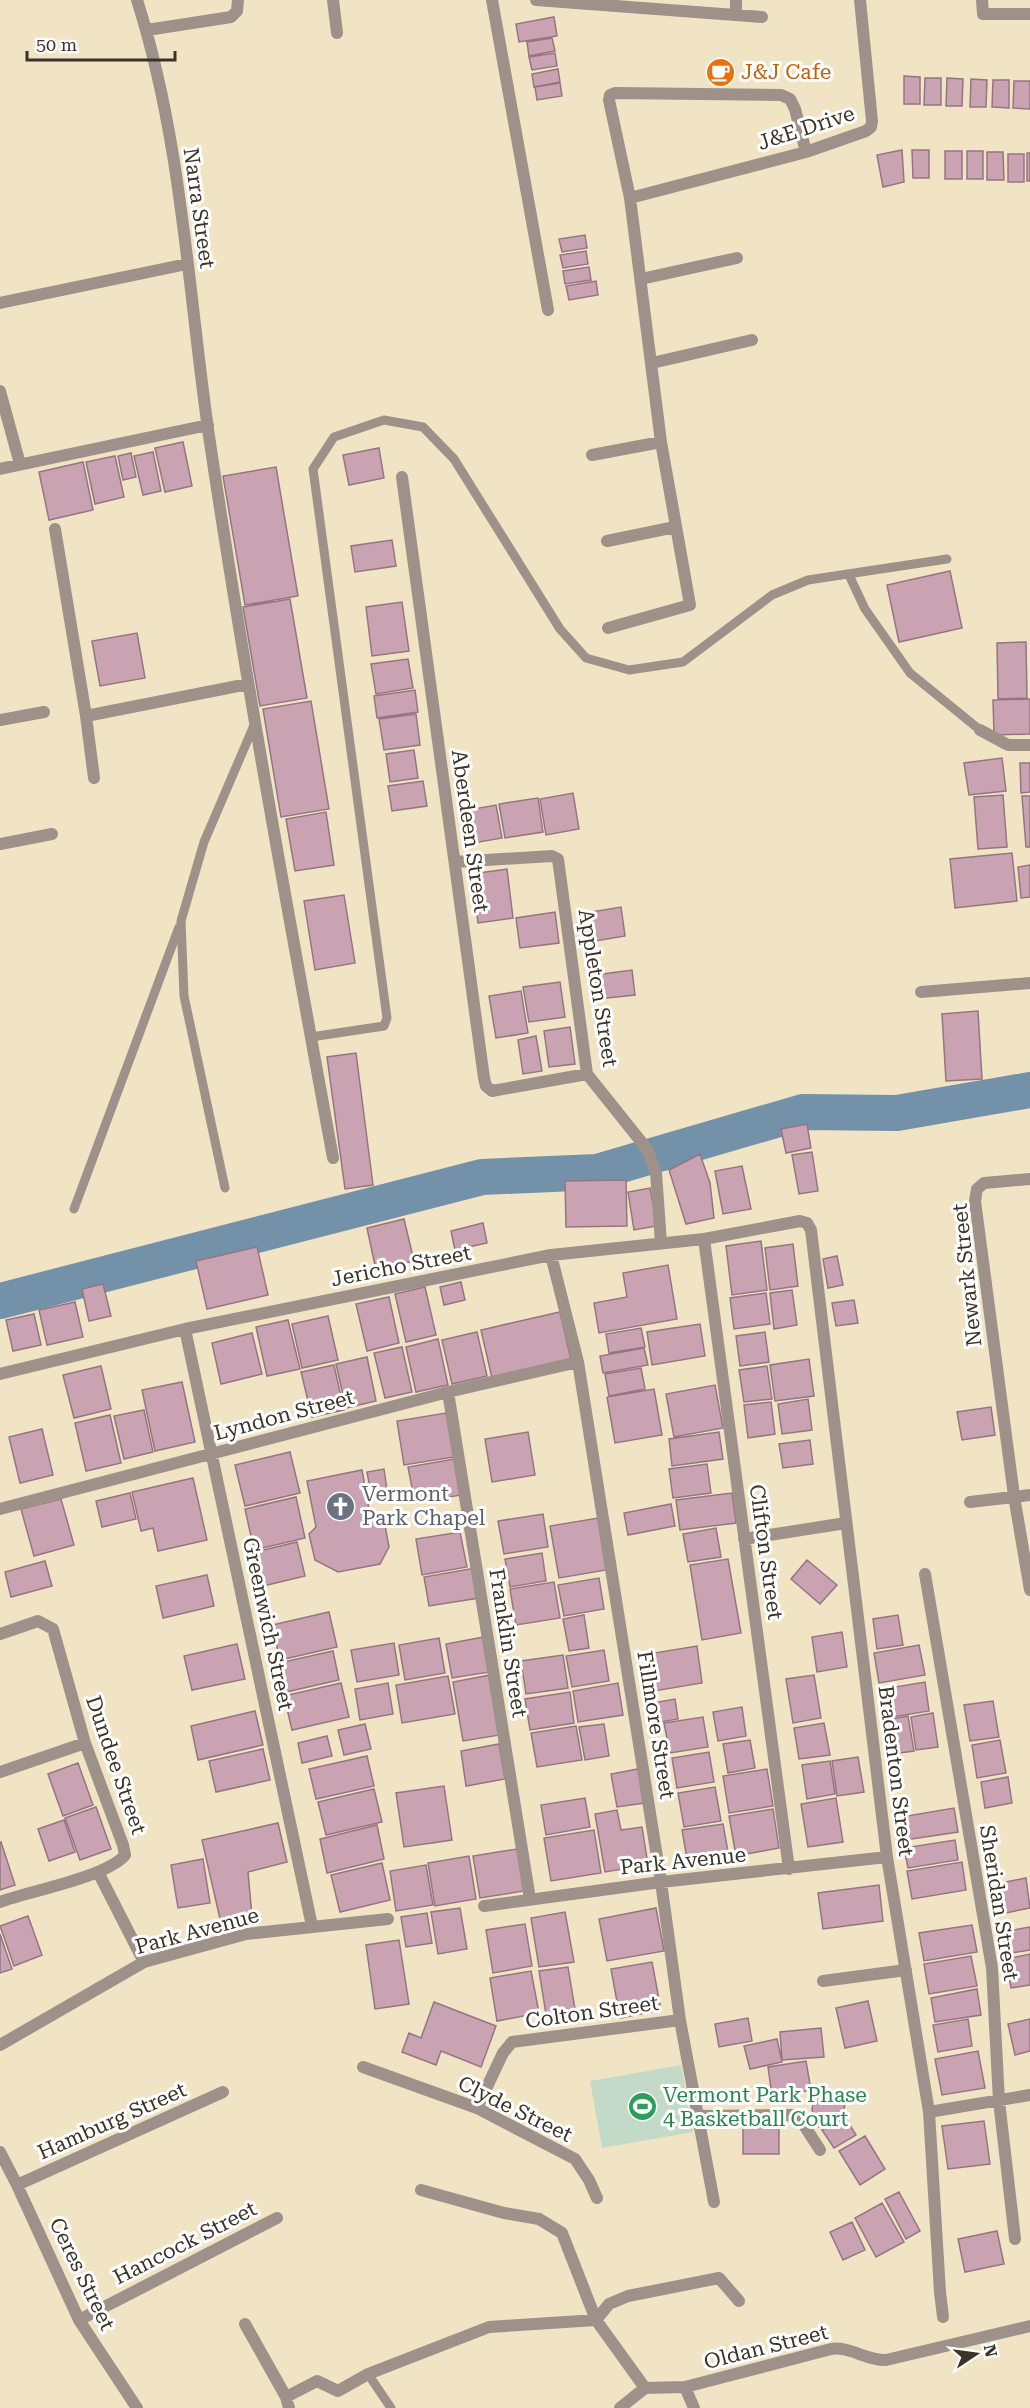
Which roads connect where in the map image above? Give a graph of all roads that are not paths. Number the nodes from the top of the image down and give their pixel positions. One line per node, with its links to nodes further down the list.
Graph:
1 (137, 0): 14 (street, Narra Street)
2 (238, 0): 14 (street)
3 (333, 0): 15 (street)
4 (491, 0): 5 (street); 22 (street)
5 (497, 0)
6 (536, 0): 10 (street)
7 (736, 0): 12 (street)
8 (860, 0): 16 (street, J&E Drive)
9 (982, 0): 11 (street)
10 (647, 4): 12 (street)
11 (1030, 14)
12 (736, 15): 13 (street)
13 (762, 17)
14 (147, 30): 19 (street, Narra Street)
15 (338, 33)
16 (806, 152): 17 (street, J&E Drive); 17 (street)
17 (630, 198): 20 (street)
18 (737, 258): 20 (street)
19 (187, 264): 21 (street); 26 (street, Narra Street)
20 (641, 279): 24 (street)
21 (0, 303)
22 (548, 310)
23 (752, 340): 24 (street)
24 (652, 363): 27 (street)
25 (0, 391): 29 (street)
26 (208, 425): 29 (street); 38 (street, Narra Street)
27 (661, 442): 28 (street); 32 (street)
28 (592, 455)
29 (20, 464): 30 (street)
30 (0, 469)
31 (402, 477): 48 (street, Aberdeen Street)
32 (675, 526): 34 (street); 37 (street)
33 (55, 530): 40 (street)
34 (607, 541)
35 (947, 559): 36 (lane)
36 (849, 575): 43 (lane); 52 (lane)
37 (608, 628)
38 (248, 684): 40 (street); 42 (street, Narra Street)
39 (44, 712): 41 (street)
40 (86, 716): 45 (street)
41 (0, 720)
42 (255, 723): 49 (lane); 52 (street, Narra Street)
43 (980, 730): 44 (street)
44 (1030, 745)
45 (94, 778)
46 (52, 834): 47 (street)
47 (0, 844)
48 (455, 862): 53 (street, Appleton Street); 53 (street, Aberdeen Street)
49 (181, 921): 56 (lane); 57 (lane)
50 (1030, 983): 51 (street)
51 (921, 992)
52 (311, 1037): 54 (street, Narra Street)
53 (587, 1074): 60 (street, Appleton Street)
54 (333, 1158)
55 (1030, 1179): 68 (street, Newark Street)
56 (225, 1188)
57 (74, 1209)
58 (811, 1230): 59 (street, Jericho Street); 71 (street, Bradenton Street)
59 (704, 1239): 60 (street, Jericho Street); 72 (street, Clifton Street)
60 (661, 1243): 61 (street, Jericho Street)
61 (552, 1255): 62 (street, Jericho Street); 63 (street, Fillmore Street)
62 (185, 1329): 64 (street, Jericho Street); 66 (street, Greenwich Street)
63 (578, 1362): 65 (street, Lyndon Street); 81 (street, Fillmore Street)
64 (0, 1374)
65 (448, 1392): 66 (street, Lyndon Street); 82 (street, Franklin Street)
66 (212, 1455): 70 (street, Lyndon Street); 86 (street, Greenwich Street)
67 (1030, 1495): 68 (street)
68 (1014, 1496): 69 (street); 74 (street, Newark Street)
69 (970, 1502)
70 (0, 1509)
71 (846, 1523): 72 (street); 78 (street, Bradenton Street)
72 (744, 1539): 79 (street, Clifton Street)
73 (925, 1574): 95 (street, Sheridan Street)
74 (1030, 1590)
75 (0, 1634): 76 (street, Dundee Street)
76 (85, 1743): 77 (street); 80 (street, Dundee Street)
77 (0, 1772)
78 (886, 1857): 79 (street, Park Avenue); 88 (street, Bradenton Street)
79 (789, 1869): 81 (street, Park Avenue)
80 (98, 1872): 83 (street); 87 (street)
81 (661, 1882): 82 (street, Park Avenue); 90 (street, Fillmore Street)
82 (530, 1899): 84 (street, Park Avenue)
83 (0, 1902)
84 (484, 1906)
85 (388, 1919): 86 (street, Park Avenue)
86 (312, 1926): 87 (street, Park Avenue)
87 (144, 1962): 91 (street, Park Avenue)
88 (906, 1970): 89 (street); 97 (street, Bradenton Street)
89 (823, 1981)
90 (680, 2019): 96 (street, Colton Street); 98 (street, Fillmore Street)
91 (0, 2045)
92 (363, 2067): 96 (street, Clyde Street)
93 (223, 2092): 101 (street, Hamburg Street)
94 (1030, 2095): 95 (street)
95 (999, 2101): 97 (street); 106 (street, Sheridan Street)
96 (477, 2108): 103 (street, Clyde Street)
97 (929, 2112): 108 (street, Bradenton Street)
98 (696, 2116): 99 (street); 104 (street, Fillmore Street)
99 (820, 2150)
100 (0, 2152): 101 (street, Ceres Street)
101 (17, 2185): 109 (street, Ceres Street)
102 (421, 2190): 110 (street)
103 (597, 2198)
104 (714, 2202)
105 (277, 2218): 109 (street, Hancock Street)
106 (1015, 2239)
107 (739, 2301): 110 (street)
108 (944, 2317)
109 (79, 2320): 117 (street, Ceres Street)
110 (596, 2320): 113 (street); 115 (street)
111 (245, 2324): 116 (street)
112 (1030, 2326): 114 (street, Oldan Street)
113 (368, 2374): 116 (street); 118 (lane)
114 (685, 2387): 115 (street, Oldan Street); 120 (street)
115 (645, 2388): 119 (street)
116 (288, 2403)
117 (137, 2408)
118 (391, 2408)
119 (620, 2408)
120 (694, 2408)

